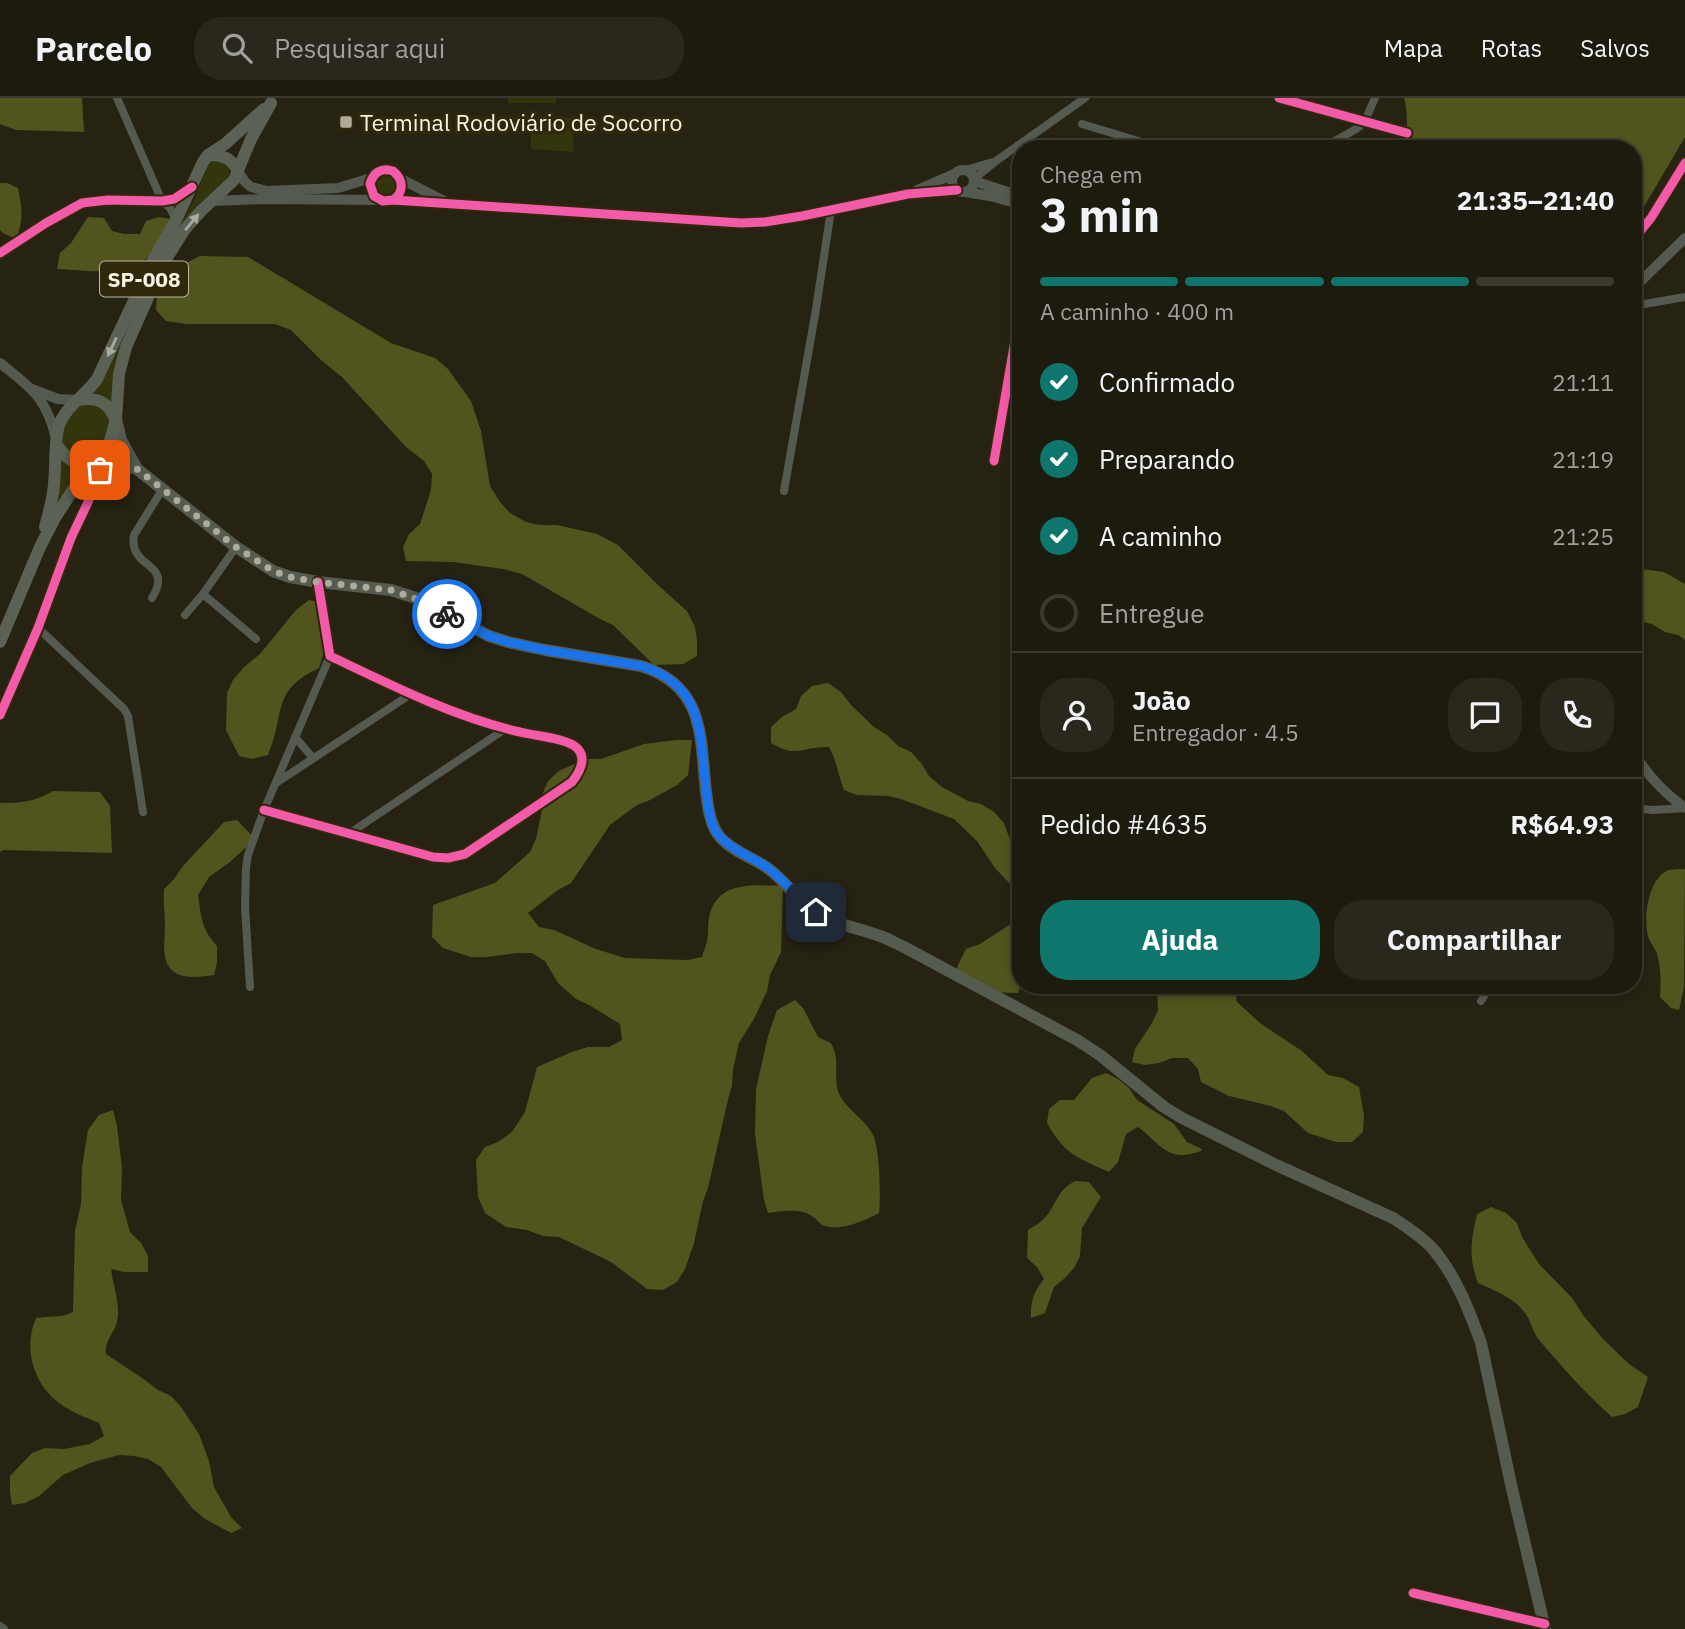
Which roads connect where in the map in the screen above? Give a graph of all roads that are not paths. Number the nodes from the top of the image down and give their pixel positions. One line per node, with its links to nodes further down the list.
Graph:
1 (117, 98): 27 (street)
2 (1085, 98): 9 (street)
3 (1279, 98): 6 (street)
4 (1375, 98): 6 (street)
5 (273, 100): 13 (main road, SP-008); 16 (main road, SP-008)
6 (1364, 123): 8 (street); 11 (street)
7 (1082, 124): 10 (street)
8 (1406, 134)
9 (1026, 140)
10 (1135, 140)
11 (1337, 140)
12 (1012, 150): 14 (street)
13 (208, 155): 16 (main road); 21 (main road, SP-008)
14 (996, 161): 17 (street); 20 (street)
15 (1685, 163): 33 (street)
16 (238, 172): 18 (street); 28 (main road, SP-008)
17 (960, 172): 20 (street); 22 (street); 24 (street)
18 (371, 178): 19 (street); 25 (street)
19 (401, 179): 26 (street); 30 (street)
20 (974, 180): 22 (street); 23 (street)
21 (192, 187): 27 (street); 32 (main road, SP-008)
22 (961, 191): 24 (street); 29 (street)
23 (1012, 193)
24 (908, 194): 31 (street)
25 (378, 200): 26 (street); 28 (street)
26 (393, 200): 30 (street)
27 (162, 201): 32 (street); 35 (street)
28 (212, 201): 43 (main road, SP-008, one-way to 28)
29 (1012, 202)
30 (452, 204): 31 (street)
31 (831, 210): 49 (street)
32 (176, 220): 42 (main road, SP-008, one-way to 42)
33 (1642, 229)
34 (1685, 238): 36 (street)
35 (0, 253)
36 (1642, 280)
37 (1685, 297): 38 (street)
38 (1642, 304)
39 (1012, 359): 45 (street)
40 (0, 363): 41 (street)
41 (30, 387): 42 (street); 44 (street)
42 (78, 400): 43 (main road); 44 (main road, SP-008)
43 (116, 419): 46 (main road, SP-008); 47 (main road)
44 (57, 446): 46 (main road); 50 (main road, SP-008)
45 (994, 461)
46 (97, 462): 47 (main road); 50 (main road, SP-008); 56 (street)
47 (137, 469): 48 (main road)
48 (162, 490): 51 (main road); 54 (street)
49 (784, 491)
50 (40, 547): 58 (main road, SP-008)
51 (236, 547): 52 (main road); 53 (street)
52 (318, 582): 59 (street); 76 (main road)
53 (203, 594): 55 (street); 57 (street)
54 (152, 598)
55 (185, 615)
56 (38, 628): 61 (street); 70 (street)
57 (257, 639)
58 (0, 642)
59 (330, 656): 60 (street); 63 (street)
60 (411, 694): 62 (street); 64 (street)
61 (0, 715)
62 (505, 729): 71 (street); 71 (street)
63 (296, 737): 64 (street); 66 (street)
64 (313, 758): 66 (street)
65 (1642, 766): 67 (street)
66 (276, 783): 69 (street)
67 (1685, 808): 68 (street)
68 (1642, 809)
69 (264, 810): 71 (street); 72 (street)
70 (143, 812)
71 (350, 833)
72 (250, 987)
73 (1485, 994): 74 (street)
74 (1481, 1001)
75 (1413, 1594): 76 (street)
76 (1545, 1626)

